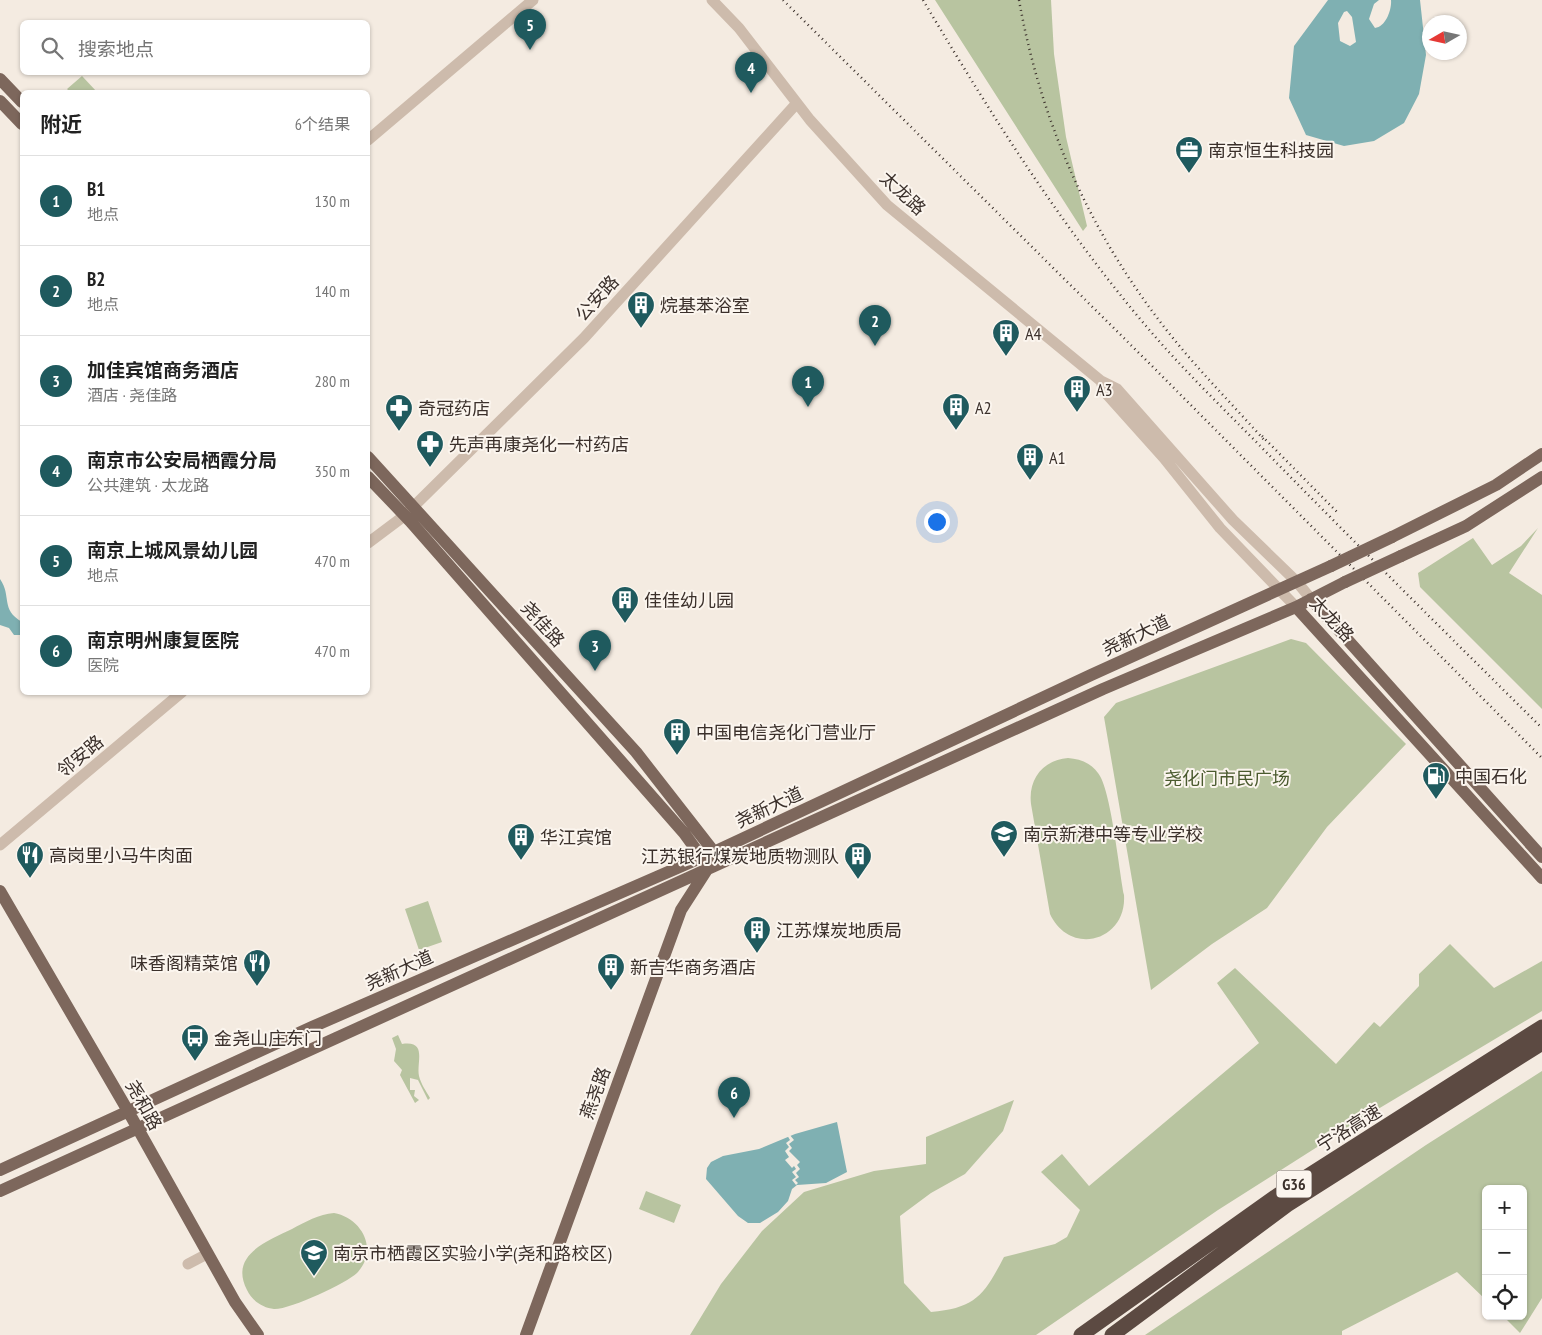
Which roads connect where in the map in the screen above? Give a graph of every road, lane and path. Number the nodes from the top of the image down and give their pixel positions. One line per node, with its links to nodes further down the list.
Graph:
1 (533, 0): 8 (street)
2 (712, 0): 6 (street, 太龙路)
3 (0, 79): 4 (main road)
4 (20, 100)
5 (0, 101): 7 (main road)
6 (797, 103): 9 (street, 太龙路); 14 (street, 公安路)
7 (20, 122)
8 (370, 138)
9 (1101, 381): 16 (street, 太龙路); 17 (street, 太龙路)
10 (1542, 454): 16 (main road, 尧新大道, bridge)
11 (370, 460): 14 (main road, 尧佳路)
12 (1542, 476): 18 (main road, 尧新大道, bridge)
13 (370, 480): 14 (main road, 尧佳路)
14 (409, 512): 15 (street); 23 (main road, 尧佳路)
15 (370, 542)
16 (1297, 582): 17 (main road, 尧新大道); 18 (street, 太龙路)
17 (1280, 589): 19 (street, 太龙路); 23 (main road, 尧新大道)
18 (1311, 599): 19 (main road, 尧新大道); 22 (main road, 太龙路)
19 (1296, 606): 23 (main road, 尧新大道); 24 (main road, 太龙路)
20 (178, 695): 21 (street, 邻安路)
21 (0, 846)
22 (1542, 857)
23 (708, 861): 29 (main road, 尧新大道); 30 (main road, 尧新大道); 36 (main road, 燕尧路)
24 (1542, 878)
25 (0, 891): 29 (main road, 尧和路)
26 (1542, 1027): 28 (highway, 宁洛高速 / G36)
27 (1542, 1043): 28 (highway, 宁洛高速 / G36)
28 (1518, 1050): 37 (highway, 宁洛高速 / G36); 38 (highway, 宁洛高速 / G36)
29 (128, 1111): 30 (main road, 尧和路); 31 (main road, 尧新大道)
30 (138, 1129): 32 (main road, 尧新大道); 33 (main road, 尧和路)
31 (0, 1170)
32 (0, 1191)
33 (207, 1254): 34 (street); 35 (main road, 尧和路)
34 (188, 1264)
35 (258, 1335)
36 (526, 1335)
37 (1081, 1335)
38 (1112, 1335)

